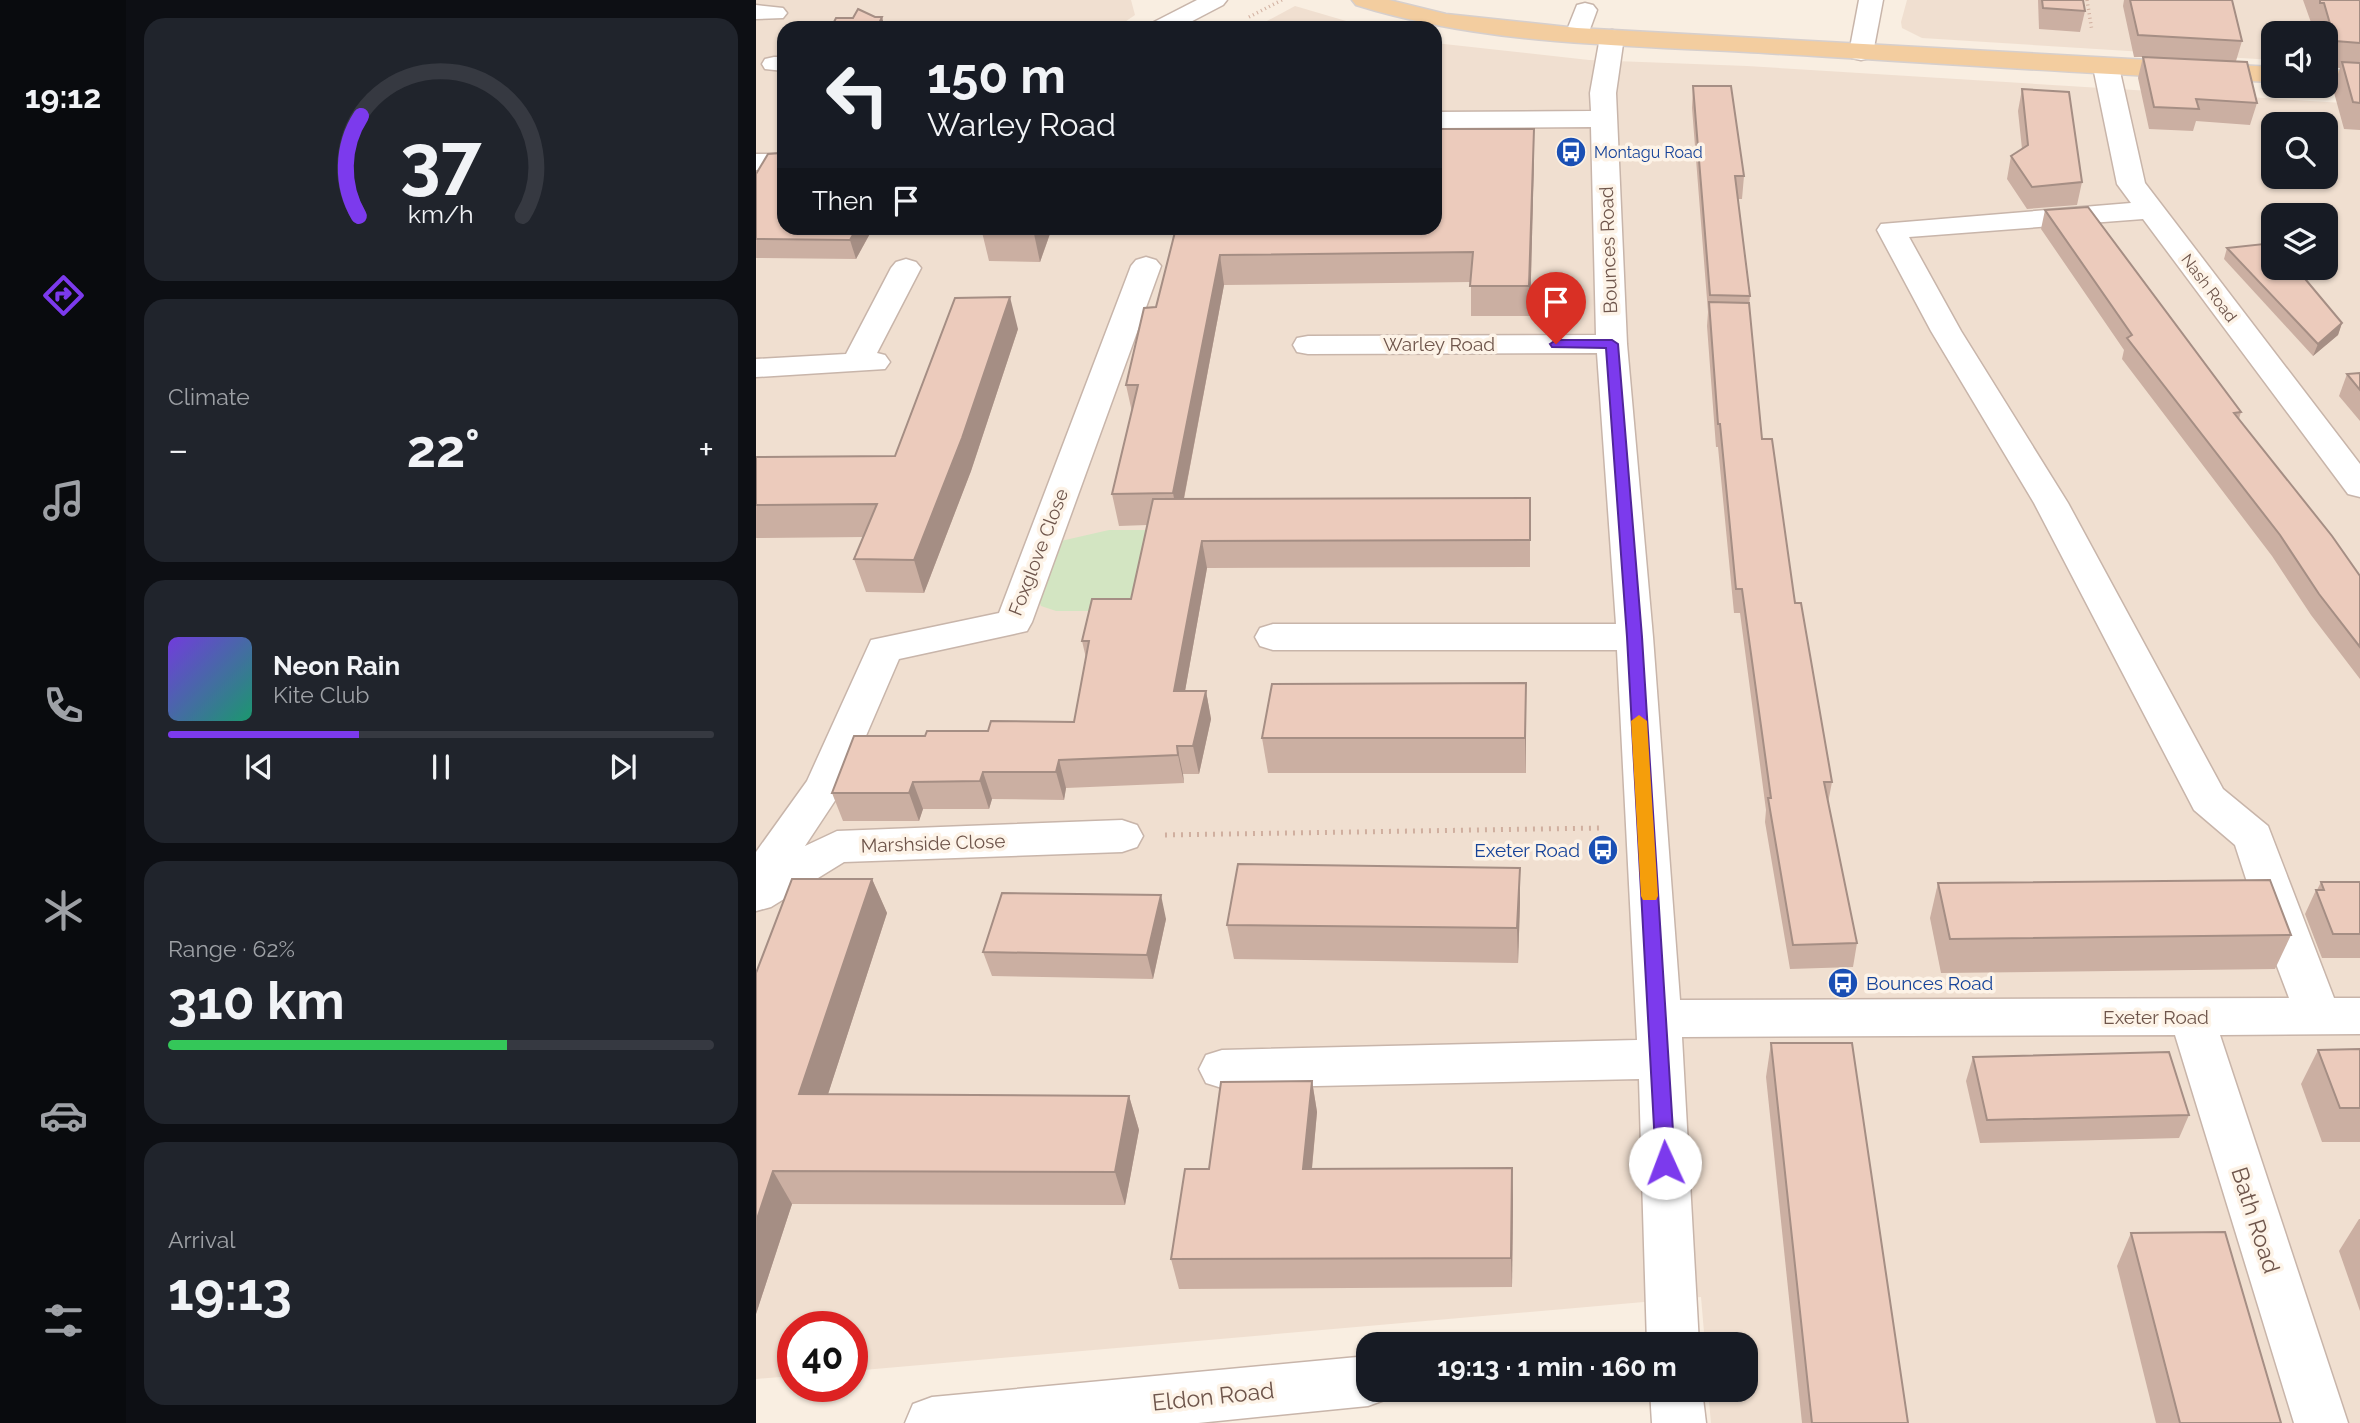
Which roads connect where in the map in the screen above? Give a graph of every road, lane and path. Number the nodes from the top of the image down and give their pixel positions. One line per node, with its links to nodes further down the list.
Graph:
1 (1215, 0): 6 (street)
2 (1282, 0): 7 (path)
3 (1364, 0): 8 (main road)
4 (1871, 0): 9 (street)
5 (1585, 10): 8 (street, Bounces Road)
6 (1160, 16)
7 (1241, 21)
8 (1594, 36): 9 (main road); 14 (street, Bounces Road)
9 (1861, 53): 10 (main road)
10 (2106, 67): 11 (main road); 18 (street, Nash Road)
11 (2261, 74)
12 (2338, 79): 13 (main road)
13 (2360, 80)
14 (1604, 119): 15 (street); 21 (street, Bounces Road)
15 (1442, 120)
16 (756, 162): 17 (street)
17 (777, 162)
18 (2150, 210): 24 (street, Nash Road); 31 (street)
19 (1146, 266): 29 (street, Foxglove Close)
20 (906, 268): 23 (street)
21 (1612, 344): 22 (street, Warley Road); 26 (street, Bounces Road)
22 (1308, 345)
23 (756, 368)
24 (2360, 487)
25 (1273, 637): 26 (street)
26 (1635, 637): 27 (street, Bounces Road)
27 (1644, 827): 28 (path); 33 (street, Bounces Road)
28 (1122, 836): 30 (street, Marshside Close)
29 (756, 884)
30 (756, 895)
31 (2339, 1016): 32 (street, Exeter Road)
32 (2192, 1017): 33 (street, Exeter Road); 40 (street, Bath Road)
33 (1660, 1039): 34 (street, Exeter Road); 35 (street, Bounces Road)
34 (1222, 1069)
35 (1672, 1332)
36 (1356, 1382): 38 (street, Eldon Road)
37 (1677, 1402): 39 (street)
38 (932, 1423)
39 (1679, 1423)
40 (2321, 1423)

